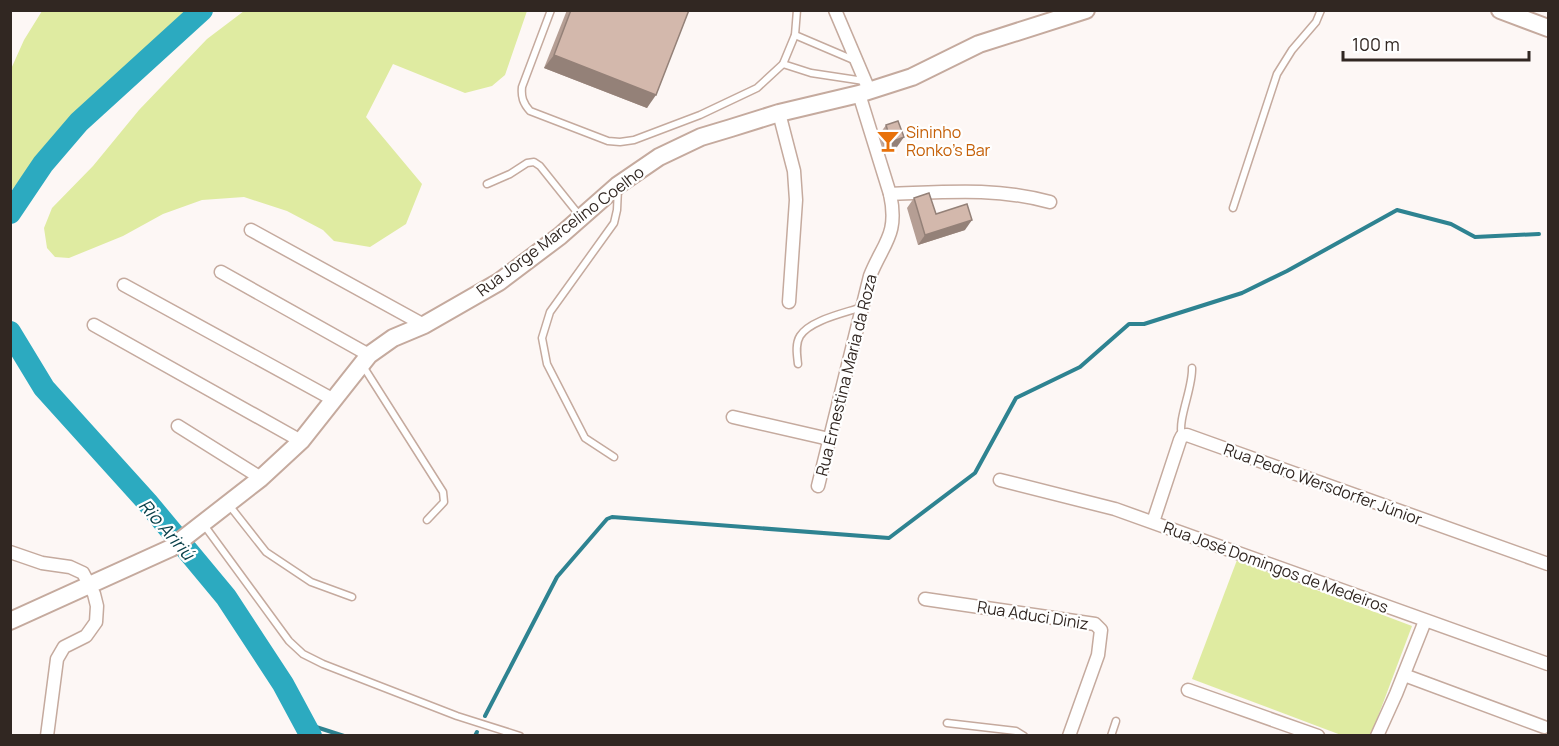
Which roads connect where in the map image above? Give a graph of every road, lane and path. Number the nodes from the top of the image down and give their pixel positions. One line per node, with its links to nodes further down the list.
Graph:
1 (551, 10): 10 (lane)
2 (796, 10): 8 (lane)
3 (834, 10): 9 (street, Rua Ernestina Maria da Roza)
4 (1086, 10): 11 (street, Rua Jorge Marcelino Coelho)
5 (1320, 10): 17 (lane)
6 (1500, 10): 7 (street)
7 (1548, 28)
8 (795, 35): 9 (lane); 10 (lane)
9 (856, 61): 11 (street, Rua Ernestina Maria da Roza)
10 (783, 64): 11 (lane)
11 (865, 89): 12 (street, Rua Jorge Marcelino Coelho); 15 (street, Rua Ernestina Maria da Roza)
12 (779, 113): 14 (street, Rua Jorge Marcelino Coelho); 22 (street)
13 (487, 184): 18 (lane)
14 (618, 185): 18 (street, Rua Jorge Marcelino Coelho); 35 (lane)
15 (890, 194): 16 (street); 23 (street, Rua Ernestina Maria da Roza)
16 (1050, 202)
17 (1233, 208)
18 (580, 217): 25 (street, Rua Jorge Marcelino Coelho)
19 (251, 230): 25 (street)
20 (221, 272): 26 (street)
21 (124, 285): 29 (street)
22 (789, 302)
23 (862, 306): 27 (lane); 33 (street, Rua Ernestina Maria da Roza)
24 (94, 325): 34 (street)
25 (424, 325): 26 (street, Rua Jorge Marcelino Coelho)
26 (365, 359): 29 (street, Rua Jorge Marcelino Coelho); 40 (lane)
27 (798, 364)
28 (1192, 368): 32 (lane)
29 (334, 400): 34 (street, Rua Jorge Marcelino Coelho)
30 (733, 417): 33 (street)
31 (178, 426): 36 (street)
32 (1182, 436): 41 (street); 44 (street, Rua Pedro Wersdorfer Júnior)
33 (829, 439): 38 (street, Rua Ernestina Maria da Roza)
34 (301, 441): 36 (street, Rua Jorge Marcelino Coelho)
35 (614, 457)
36 (261, 478): 39 (street, Rua Jorge Marcelino Coelho)
37 (1000, 480): 41 (street, Rua José Domingos de Medeiros)
38 (818, 486)
39 (228, 504): 42 (street, Rua Jorge Marcelino Coelho); 46 (lane)
40 (427, 520)
41 (1153, 522): 49 (street, Rua José Domingos de Medeiros)
42 (198, 528): 45 (street, Rua Jorge Marcelino Coelho); 57 (lane)
43 (10, 552): 45 (street)
44 (1548, 564)
45 (89, 584): 48 (street, Rua Jorge Marcelino Coelho); 56 (street)
46 (352, 597)
47 (925, 598): 59 (street, Rua Aduci Diniz)
48 (10, 621)
49 (1425, 621): 50 (street, Rua José Domingos de Medeiros); 51 (street)
50 (1548, 664)
51 (1404, 675): 55 (street); 62 (street)
52 (1188, 690): 61 (street)
53 (1116, 721): 60 (lane)
54 (947, 723): 58 (lane)
55 (1544, 727)
56 (47, 735)
57 (520, 735)
58 (1024, 735)
59 (1069, 735)
60 (1111, 735)
61 (1318, 735)
62 (1377, 735)

